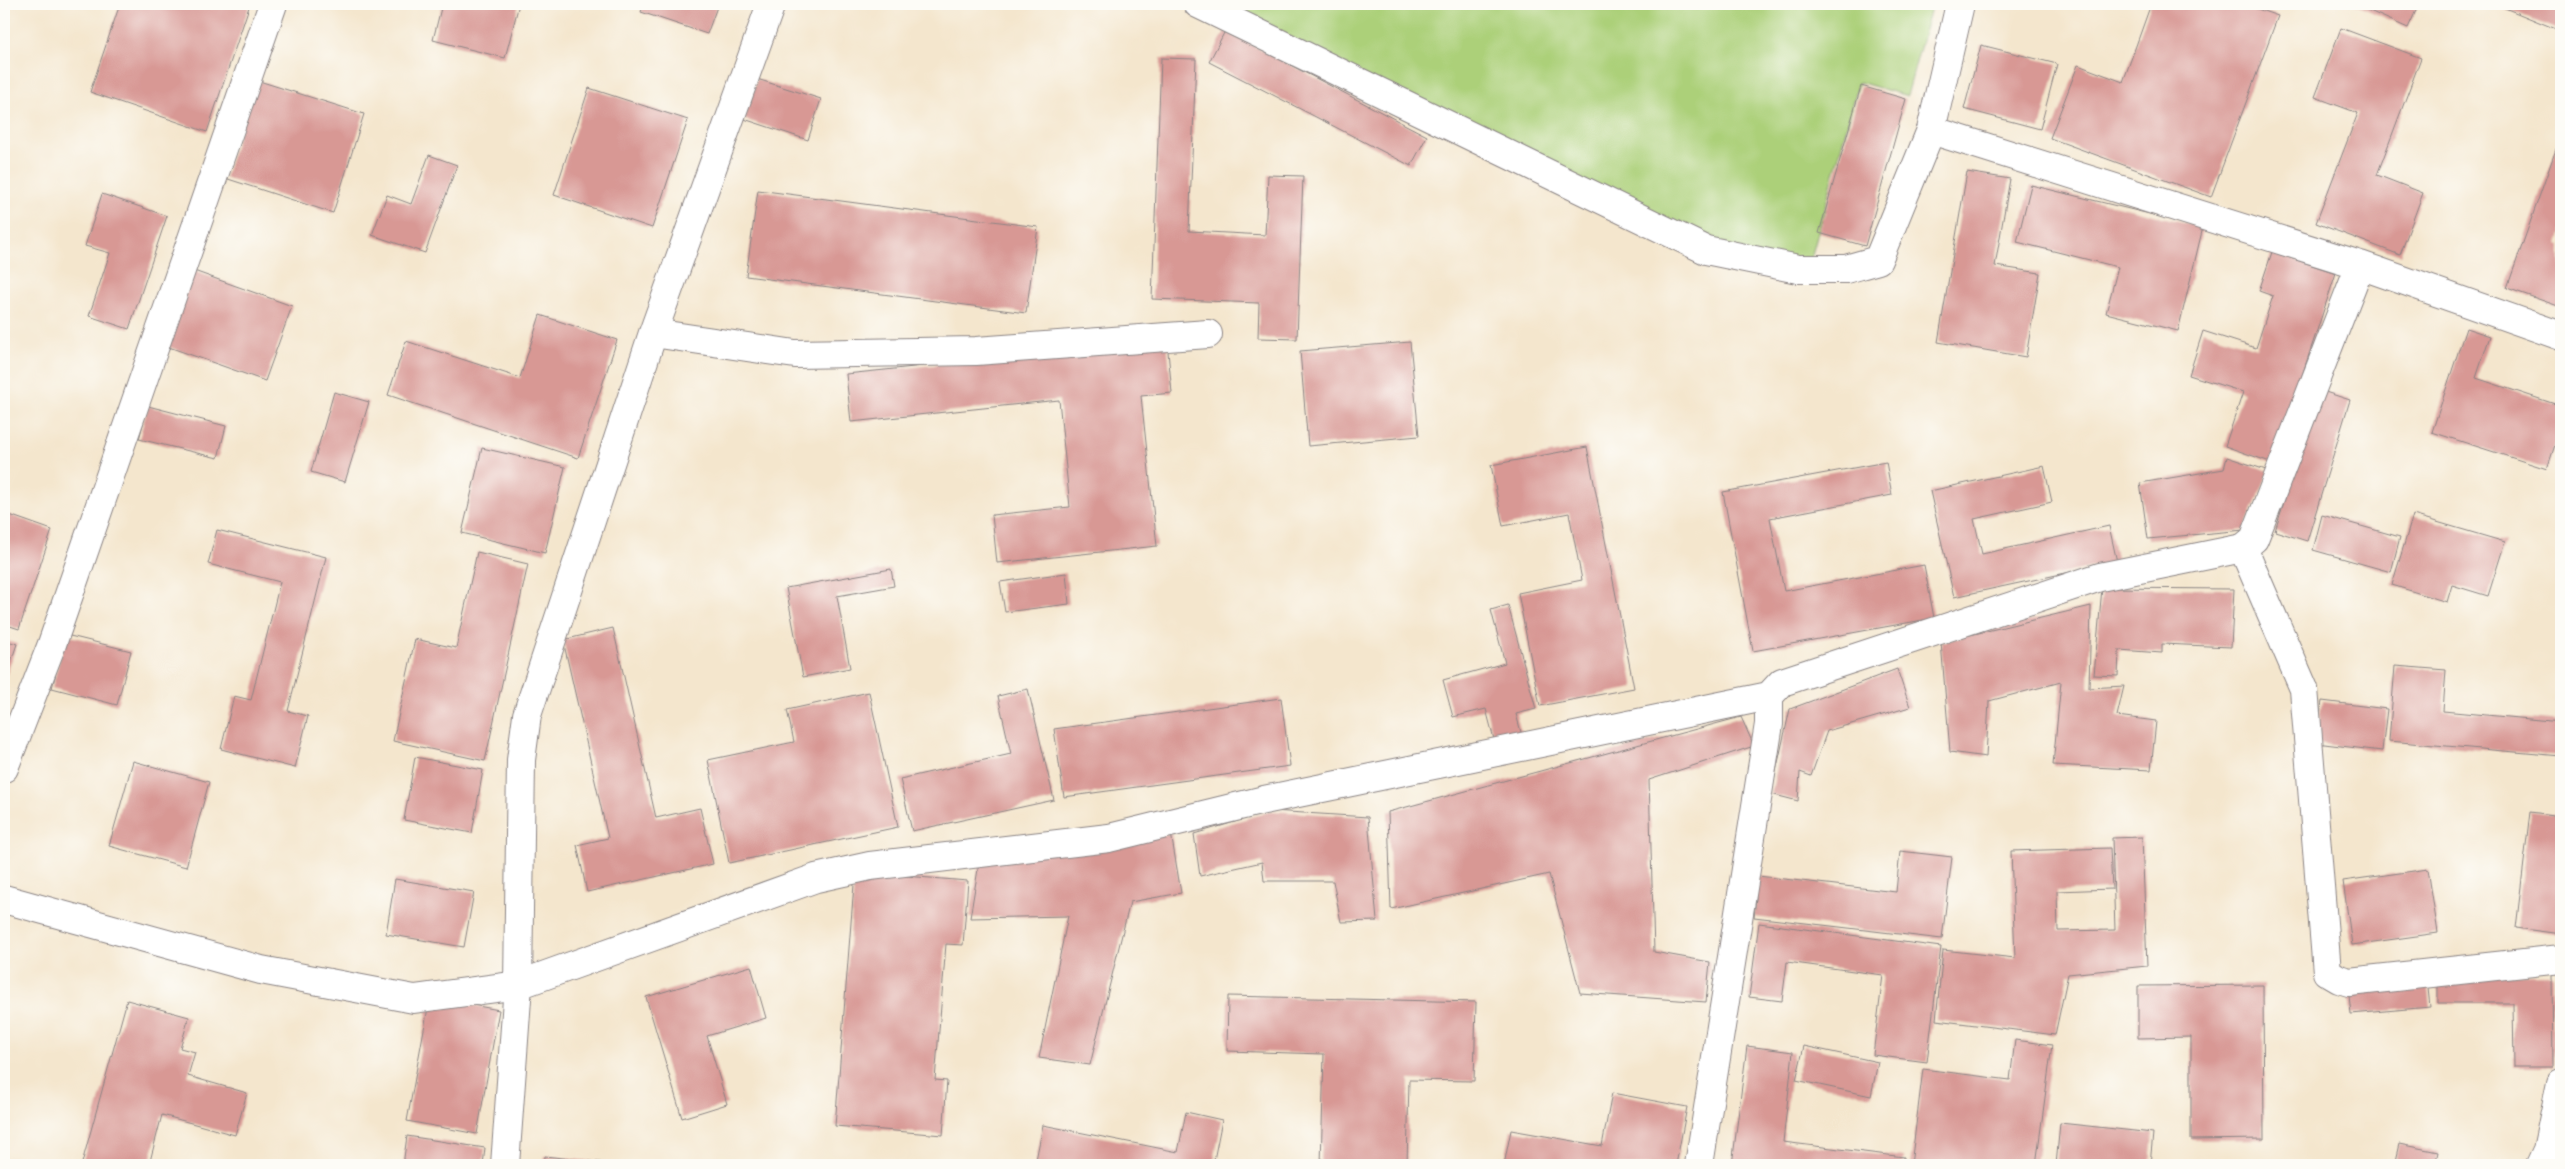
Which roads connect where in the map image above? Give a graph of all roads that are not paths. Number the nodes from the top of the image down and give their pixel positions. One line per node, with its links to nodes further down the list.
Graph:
1 (272, 4): 12 (street)
2 (770, 4): 7 (street)
3 (1198, 4): 5 (street)
4 (1960, 4): 5 (street)
5 (1931, 130): 6 (street)
6 (2360, 264): 9 (street); 10 (street)
7 (653, 333): 8 (street); 15 (street)
8 (1208, 334)
9 (2561, 336)
10 (2243, 548): 11 (street); 14 (street)
11 (1769, 696): 15 (street); 18 (street)
12 (4, 768)
13 (4, 899): 15 (street)
14 (2561, 959)
15 (518, 985): 17 (street)
16 (2561, 1083): 19 (street)
17 (505, 1165)
18 (1699, 1165)
19 (2540, 1165)

